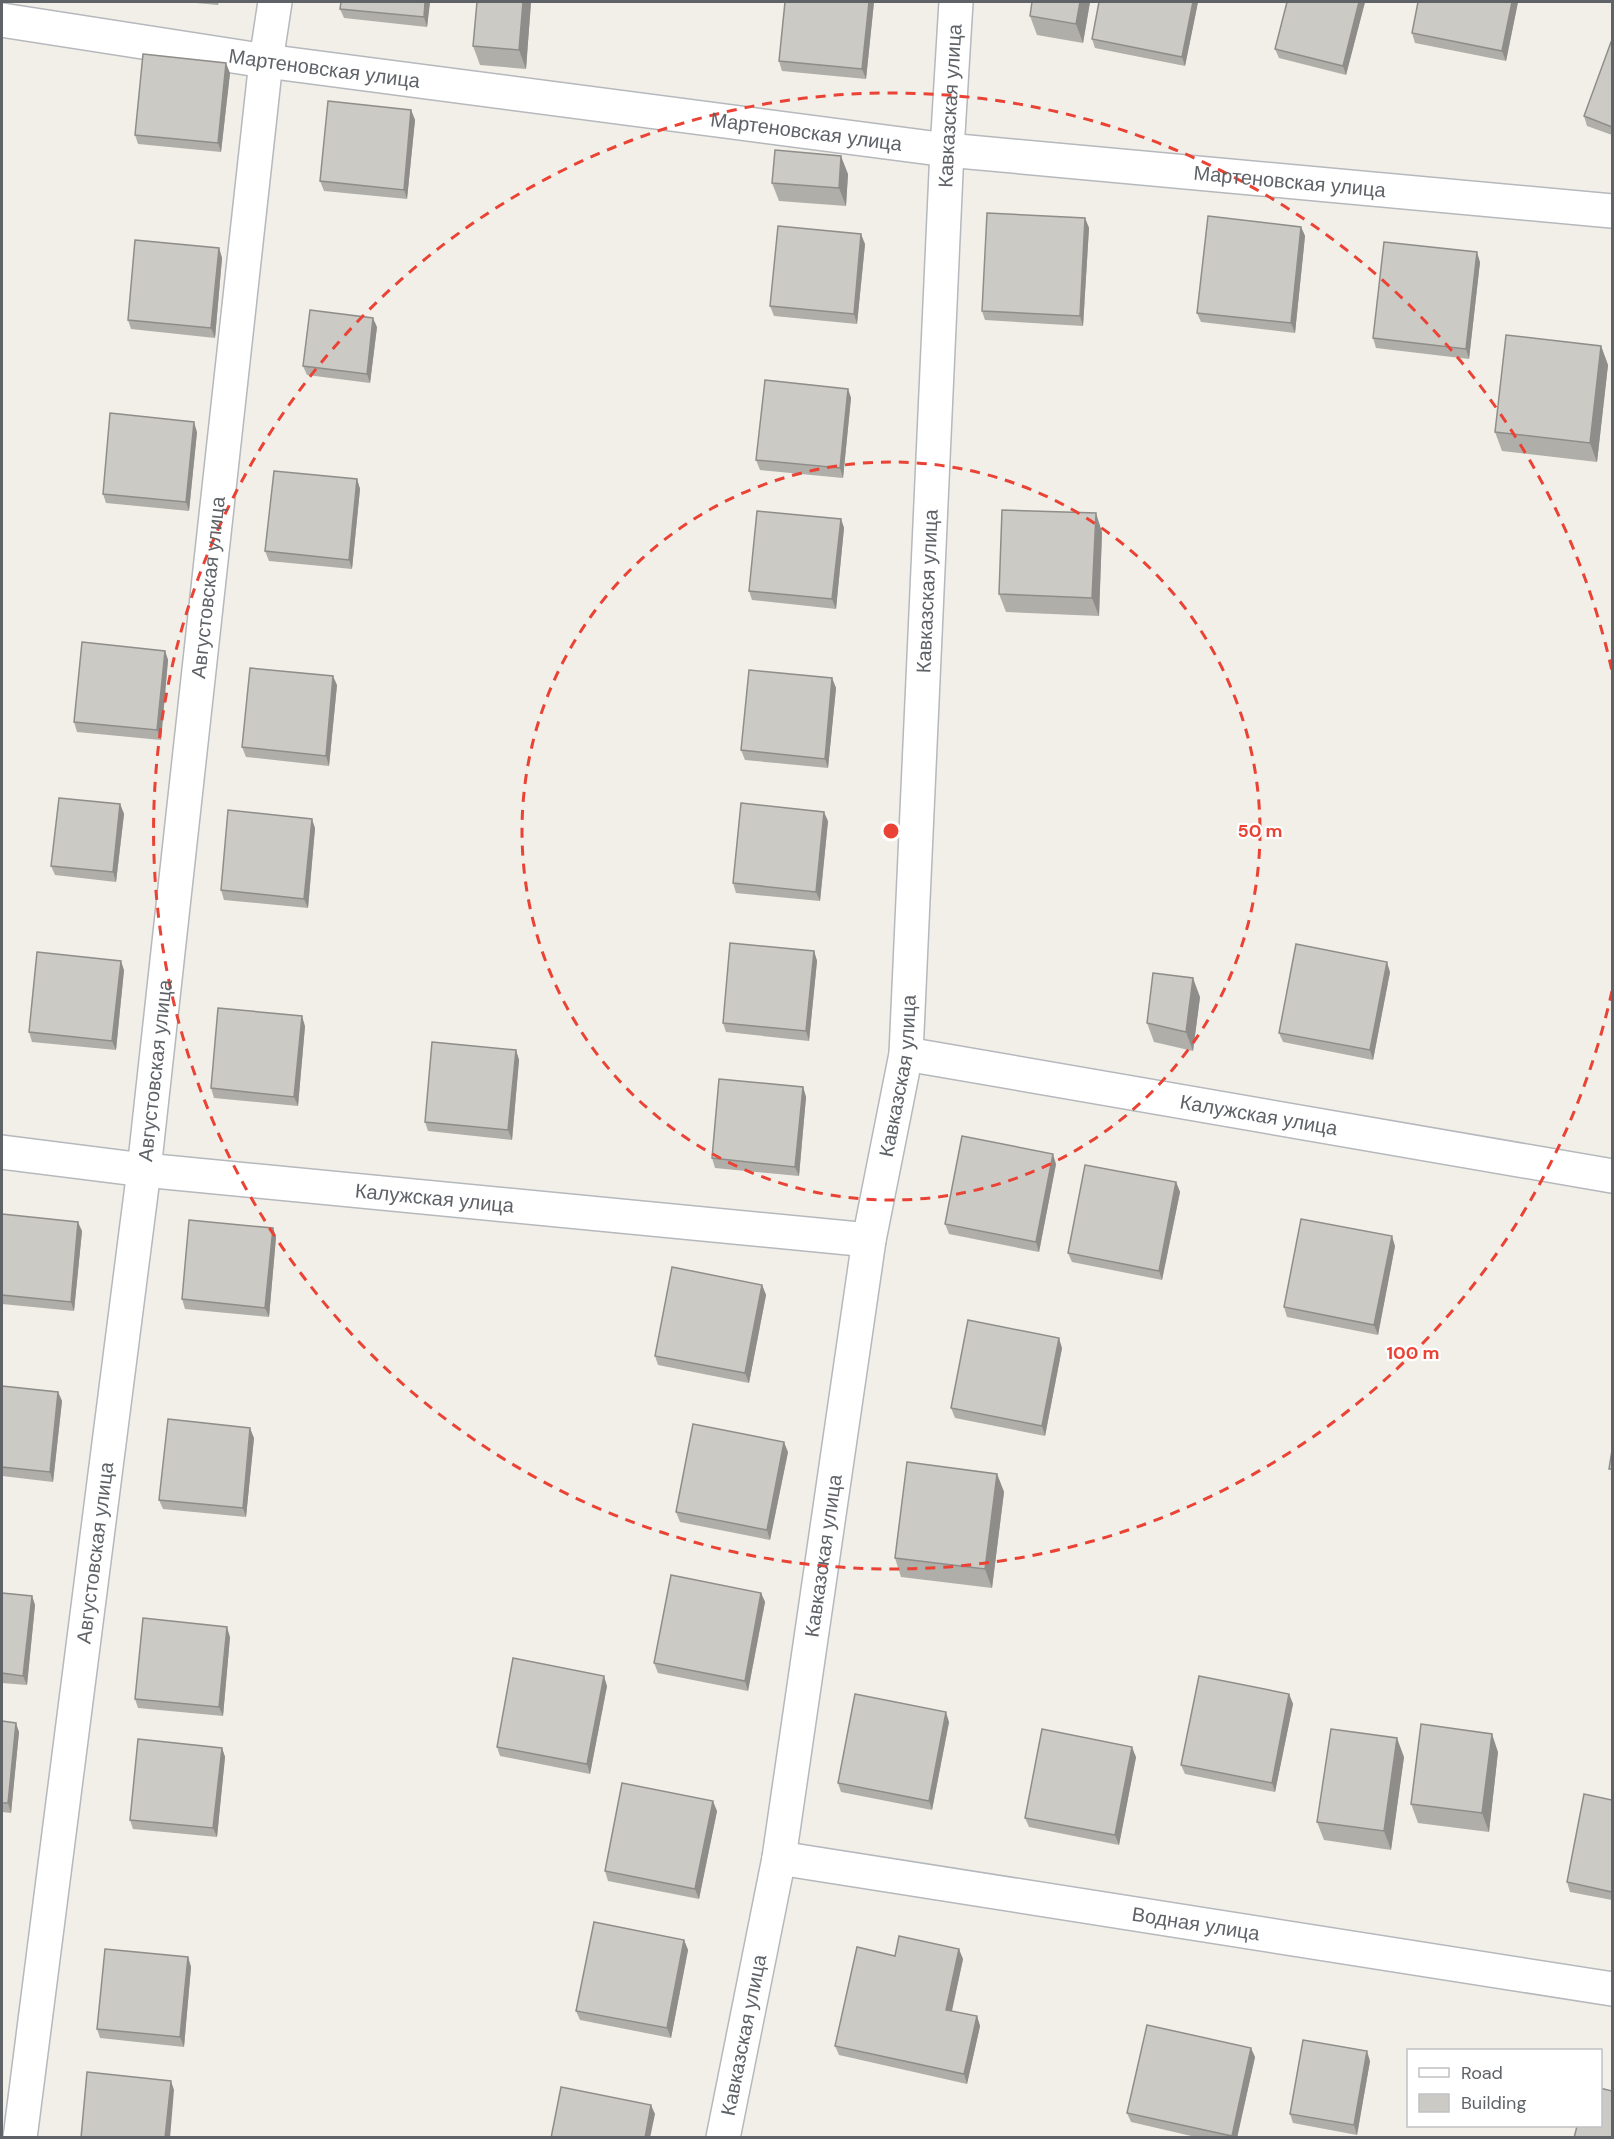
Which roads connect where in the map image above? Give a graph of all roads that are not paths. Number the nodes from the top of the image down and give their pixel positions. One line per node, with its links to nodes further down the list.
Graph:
1 (274, 2): 4 (street, Августовская улица)
2 (956, 2): 5 (street, Кавказская улица)
3 (2, 20): 4 (street, Мартеновская улица)
4 (266, 61): 5 (street, Мартеновская улица); 9 (street, Августовская улица)
5 (947, 150): 6 (street, Мартеновская улица); 7 (street, Кавказская улица)
6 (1612, 211)
7 (906, 1054): 10 (street, Калужская улица); 11 (street, Кавказская улица)
8 (2, 1152): 9 (street, Калужская улица)
9 (144, 1170): 11 (street, Калужская улица); 14 (street, Августовская улица)
10 (1612, 1176)
11 (869, 1240): 12 (street, Кавказская улица)
12 (779, 1858): 13 (street, Водная улица); 15 (street, Кавказская улица)
13 (1612, 1989)
14 (20, 2138)
15 (723, 2138)

